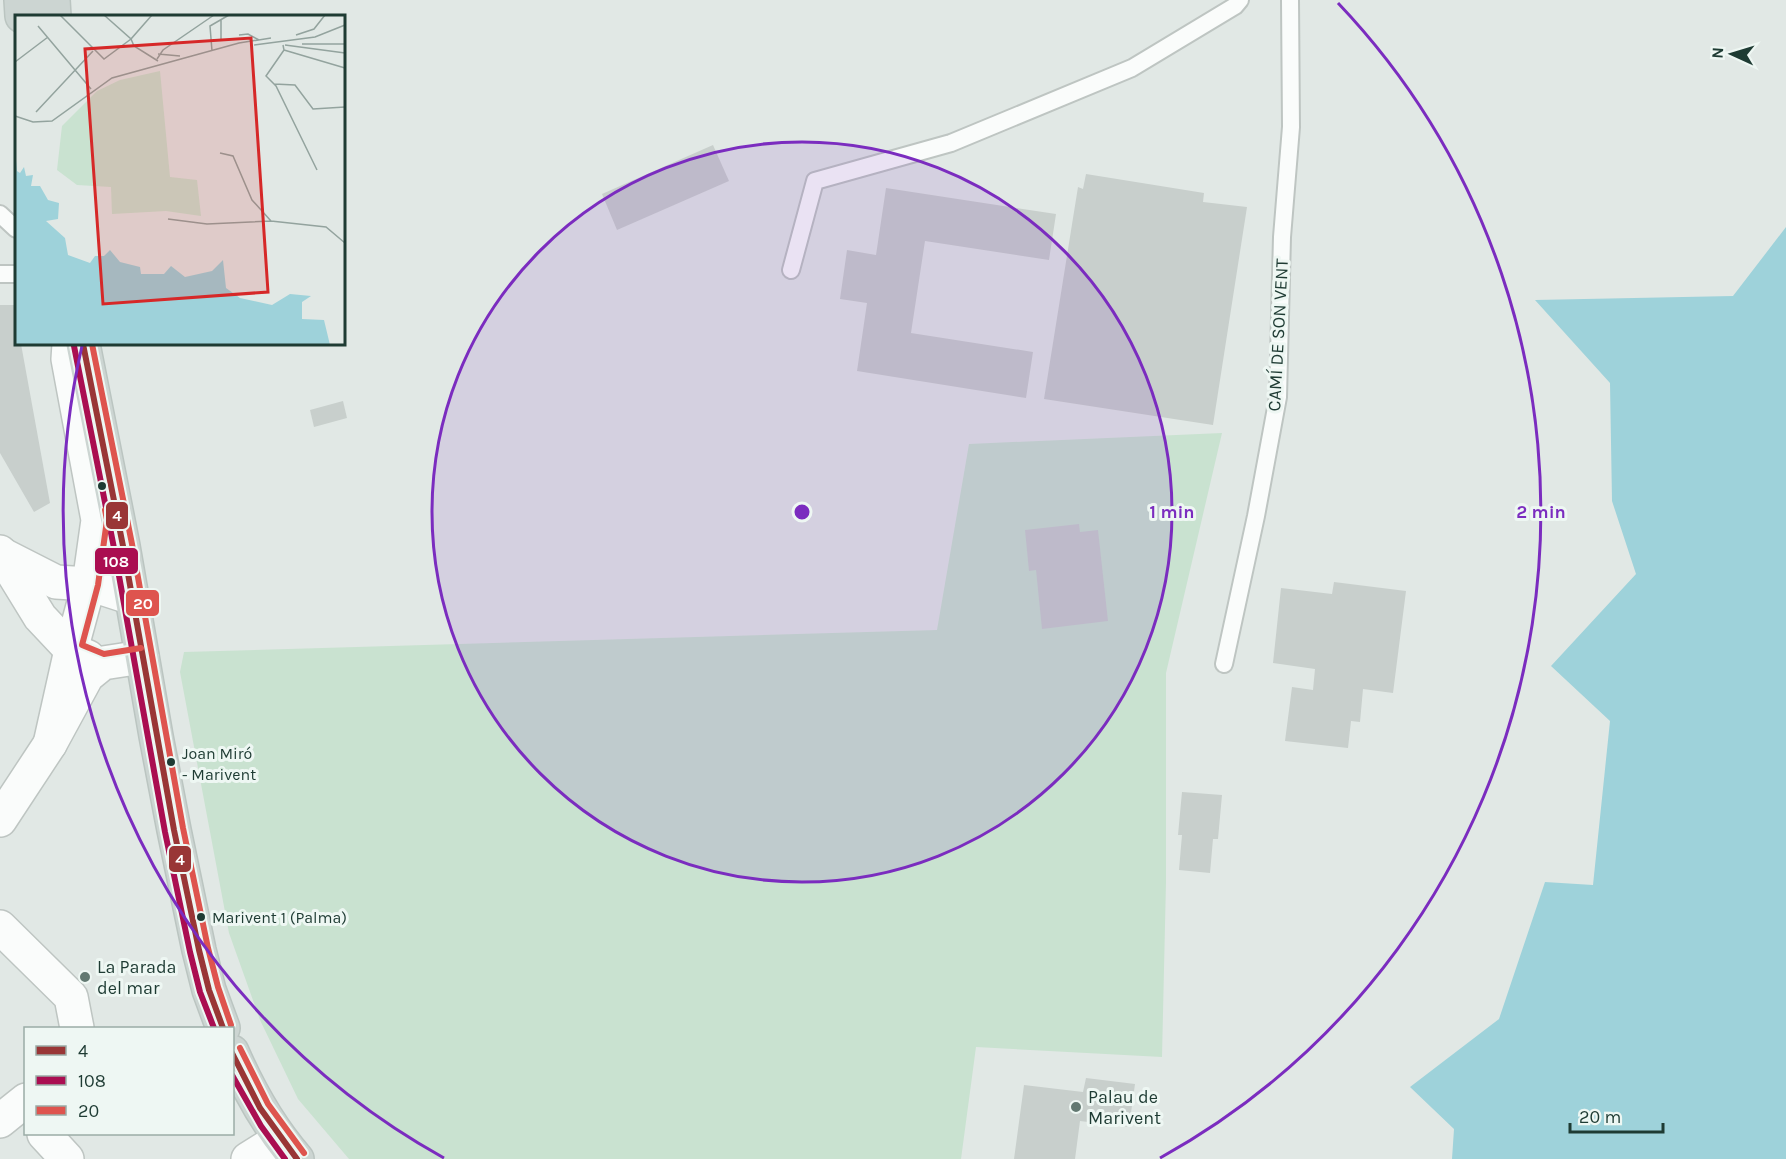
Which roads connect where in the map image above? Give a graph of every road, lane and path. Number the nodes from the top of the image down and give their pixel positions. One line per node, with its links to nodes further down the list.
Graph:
1 (21, 0): 4 (main road)
2 (1240, 0): 7 (lane)
3 (1290, 0): 16 (lane, CAMÍ DE SON VENT)
4 (22, 15)
5 (0, 214): 6 (lane)
6 (15, 228)
7 (791, 270)
8 (69, 345): 11 (street)
9 (83, 345): 12 (main road)
10 (0, 553): 11 (street); 13 (street)
11 (89, 584): 12 (street); 13 (street)
12 (132, 598): 14 (main road)
13 (71, 650): 15 (street); 17 (street)
14 (142, 657): 15 (street); 21 (main road)
15 (103, 663): 17 (street)
16 (1224, 664)
17 (50, 744): 18 (street)
18 (0, 820)
19 (0, 927): 20 (street)
20 (77, 1027)
21 (221, 1027)
22 (234, 1057): 24 (main road)
23 (45, 1135): 25 (street)
24 (288, 1149): 26 (street)
25 (67, 1159)
26 (248, 1159)

